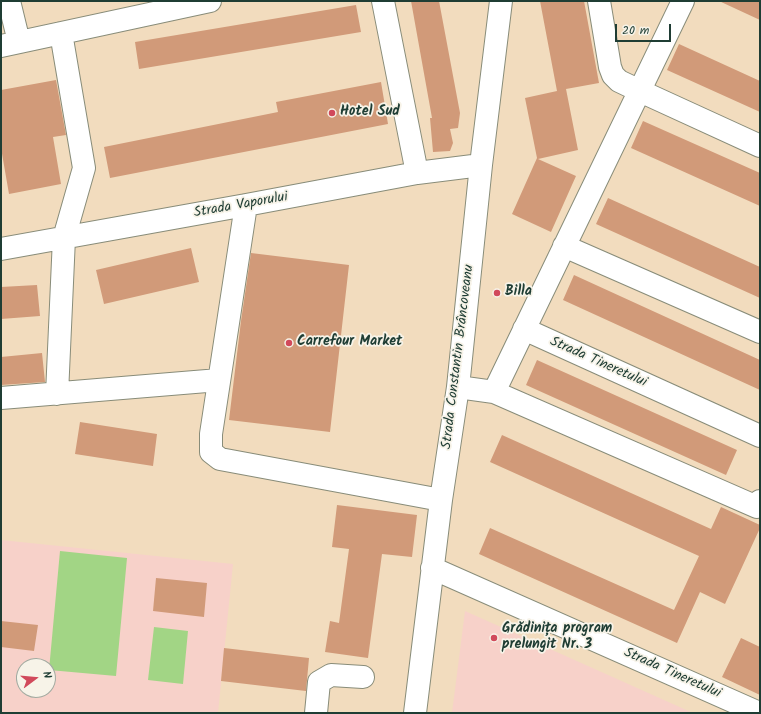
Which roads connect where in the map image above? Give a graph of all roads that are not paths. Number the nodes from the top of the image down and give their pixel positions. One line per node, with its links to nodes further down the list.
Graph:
1 (9, 1): 8 (street)
2 (210, 1): 7 (street)
3 (383, 1): 12 (street)
4 (501, 1): 11 (street, Strada Constantin Brâncoveanu)
5 (599, 1): 9 (street)
6 (683, 1): 9 (street)
7 (61, 34): 8 (street); 14 (street)
8 (10, 44)
9 (640, 91): 10 (street); 15 (street)
10 (760, 146)
11 (481, 165): 12 (street, Strada Vaporului); 20 (street, Strada Constantin Brâncoveanu)
12 (417, 173): 13 (street, Strada Vaporului)
13 (246, 205): 14 (street, Strada Vaporului); 19 (street)
14 (64, 238): 16 (street, Strada Vaporului); 22 (street)
15 (564, 246): 17 (street); 18 (street)
16 (1, 249)
17 (524, 330): 21 (street); 24 (street, Strada Tineretului)
18 (760, 332)
19 (219, 380): 22 (street); 25 (street)
20 (458, 387): 21 (street); 25 (street, Strada Constantin Brâncoveanu)
21 (494, 392): 26 (street)
22 (57, 394): 23 (street)
23 (1, 398)
24 (760, 436)
25 (441, 500): 27 (street, Strada Constantin Brâncoveanu)
26 (760, 500)
27 (432, 568): 30 (street, Strada Constantin Brâncoveanu); 31 (street, Strada Tineretului)
28 (363, 677): 29 (street)
29 (316, 713)
30 (415, 713)
31 (757, 713)

